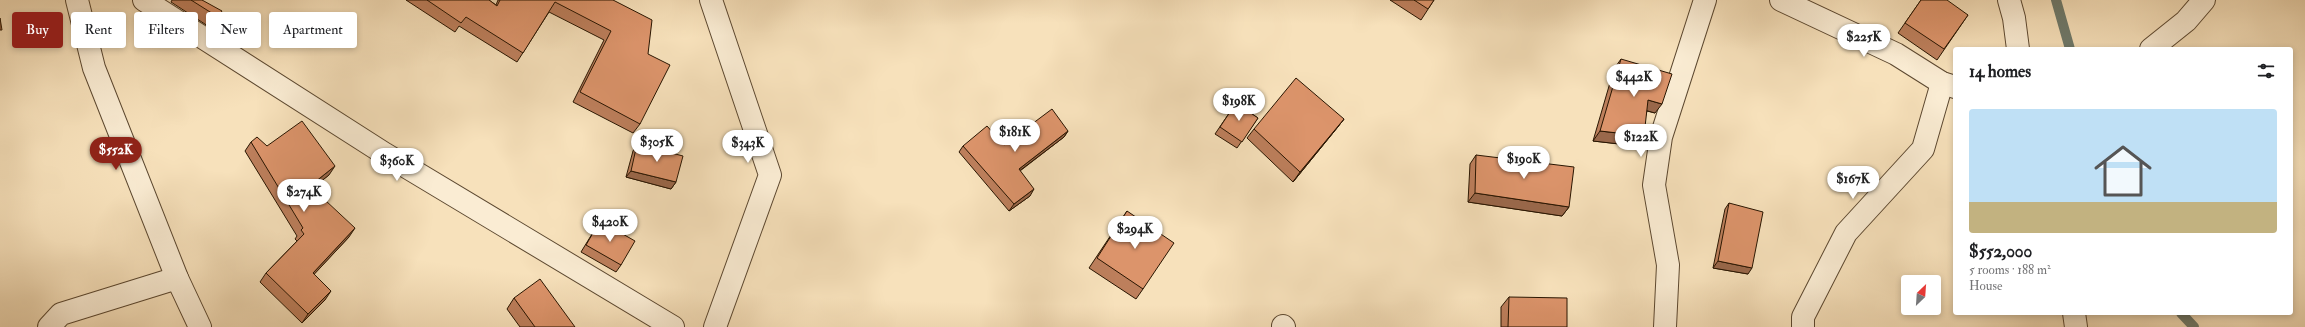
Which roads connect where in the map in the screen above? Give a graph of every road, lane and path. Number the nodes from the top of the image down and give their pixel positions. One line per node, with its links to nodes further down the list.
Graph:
1 (144, 0): 15 (street)
2 (711, 0): 16 (street)
3 (1705, 0): 17 (street)
4 (1781, 0): 10 (street)
5 (2009, 0): 8 (street)
6 (2204, 0): 9 (street)
7 (78, 1): 11 (street)
8 (2018, 47)
9 (2154, 47)
10 (1948, 85): 18 (street)
11 (177, 278): 13 (street); 14 (street)
12 (2074, 315): 19 (street)
13 (49, 327)
14 (200, 327)
15 (673, 327)
16 (715, 327)
17 (1665, 327)
18 (1803, 327)
19 (2076, 327)

